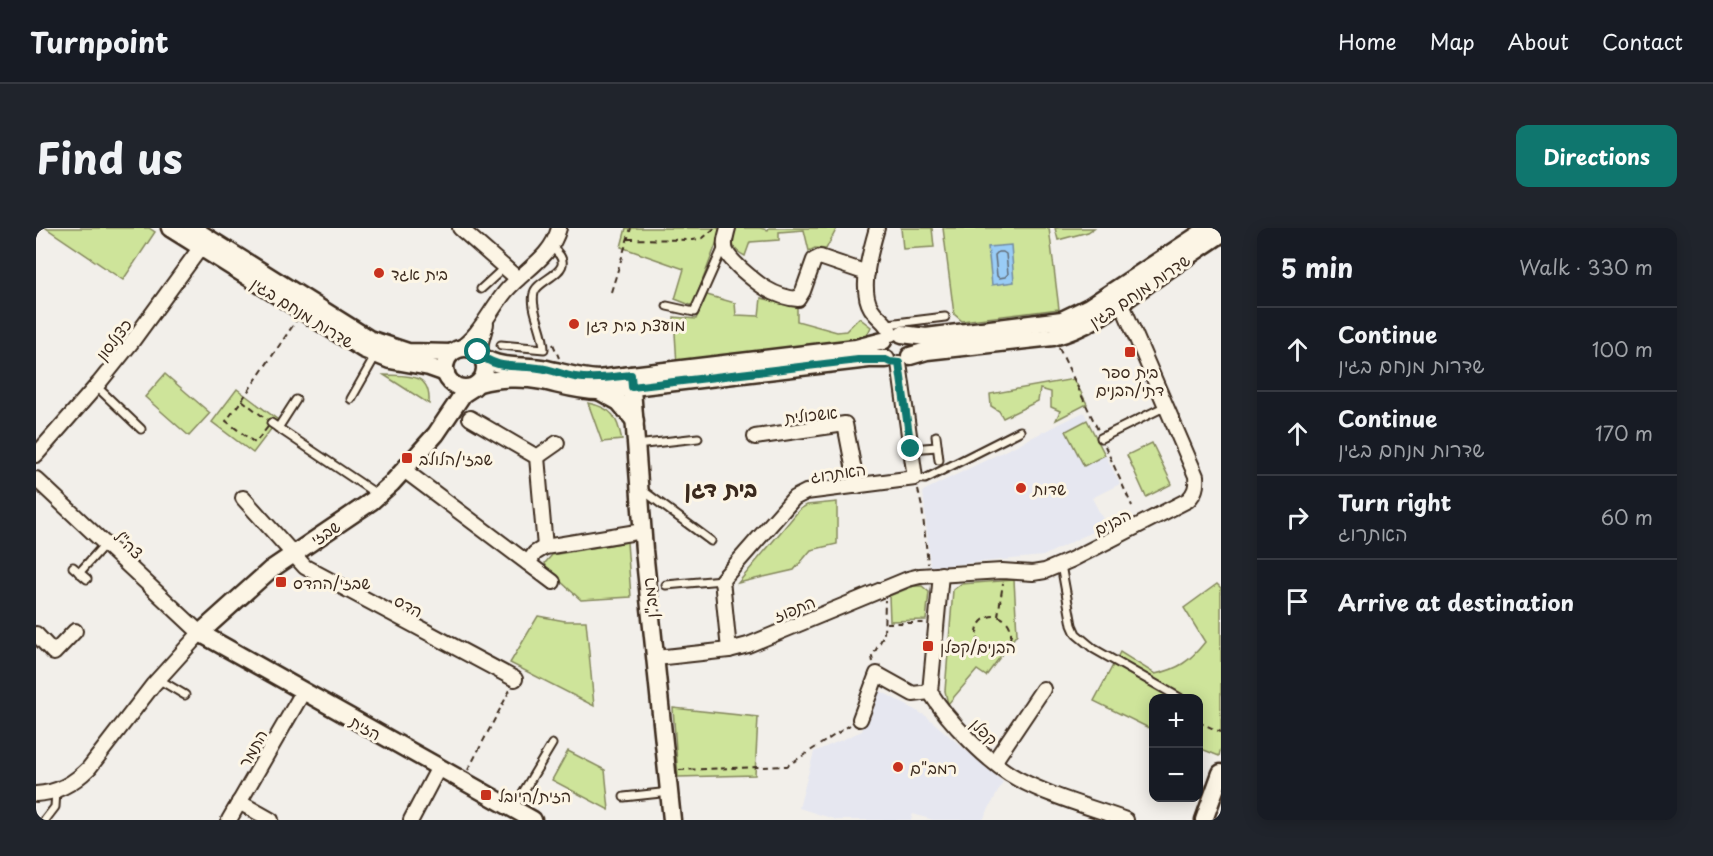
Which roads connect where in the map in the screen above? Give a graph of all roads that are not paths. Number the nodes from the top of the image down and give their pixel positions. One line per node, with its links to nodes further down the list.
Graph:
1 (170, 228): 9 (street, שדרות מנחם בגין)
2 (192, 228): 9 (street, שדרות מנחם בגין)
3 (460, 228): 12 (street)
4 (559, 228): 11 (street)
5 (728, 228): 10 (street)
6 (877, 228): 13 (street)
7 (1209, 228): 16 (street, שדרות מנחם בגין)
8 (1221, 234): 16 (street, שדרות מנחם בגין)
9 (208, 238): 22 (street, שדרות מנחם בגין); 23 (street, שדרות מנחם בגין); 29 (street, כצנלסון)
10 (724, 243): 13 (street); 17 (lane)
11 (551, 247): 14 (street); 21 (lane)
12 (505, 267): 14 (street); 15 (lane)
13 (867, 273): 20 (street)
14 (518, 279): 18 (street)
15 (481, 288)
16 (1119, 296): 20 (street, שדרות מנחם בגין); 25 (street, שדרות מנחם בגין); 33 (street, הבנים)
17 (667, 306)
18 (489, 317): 22 (street); 24 (street)
19 (945, 318): 20 (lane)
20 (891, 333): 25 (street); 25 (street); 27 (street, שדרות מנחם בגין)
21 (501, 345)
22 (455, 351): 24 (street); 26 (street)
23 (375, 355): 26 (street, שדרות מנחם בגין); 31 (lane)
24 (481, 356): 27 (street, שדרות מנחם בגין); 28 (street)
25 (898, 360): 27 (street, שדרות מנחם בגין); 48 (street)
26 (446, 375): 28 (street); 37 (street, שבזי)
27 (632, 381): 30 (street, שדרות מנחם בגין); 35 (street, רמב"ן)
28 (477, 385): 30 (street, שדרות מנחם בגין); 37 (street, שבזי)
29 (96, 386): 39 (lane); 49 (street, כצנלסון)
30 (599, 391): 35 (street)
31 (351, 399)
32 (296, 400): 38 (lane)
33 (1166, 406): 44 (lane); 65 (street, הבנים)
34 (470, 418): 50 (street)
35 (635, 421): 46 (street, רמב"ן)
36 (271, 423): 38 (lane)
37 (443, 424): 52 (street, שבזי)
38 (278, 428): 57 (lane)
39 (141, 429)
40 (1020, 431): 53 (lane)
41 (936, 436): 47 (lane)
42 (755, 437): 55 (street, אשכולית)
43 (698, 438): 46 (lane)
44 (1101, 438)
45 (557, 444): 50 (street)
46 (636, 445): 56 (street, רמב"ן)
47 (937, 447): 48 (lane); 51 (lane)
48 (911, 449): 53 (street)
49 (36, 455)
50 (537, 457): 62 (street)
51 (939, 460)
52 (404, 470): 57 (street, שבזי); 64 (street)
53 (915, 478): 55 (street, האתרוג)
54 (36, 479): 61 (street, צה"ל)
55 (857, 486): 68 (street, האתרוג)
56 (639, 488): 59 (street, רמב"ן); 60 (lane)
57 (379, 495): 63 (street, שבזי)
58 (243, 498): 63 (street, הדס)
59 (643, 531): 62 (street); 75 (street, רמב"ן)
60 (711, 541)
61 (105, 544): 67 (lane); 72 (street, צה"ל)
62 (545, 547): 64 (street)
63 (293, 554): 72 (street, שבזי); 77 (street, הדס)
64 (528, 563): 69 (street)
65 (1061, 565): 66 (street, הבנים); 81 (lane)
66 (935, 574): 74 (street, התפוז); 80 (street)
67 (87, 579)
68 (722, 580): 70 (lane); 74 (street)
69 (553, 582)
70 (666, 585)
71 (75, 631): 73 (street)
72 (200, 633): 76 (street); 79 (street, הזית)
73 (36, 634)
74 (729, 650): 75 (street, התפוז)
75 (656, 658): 89 (street, רמב"ן)
76 (158, 679): 82 (lane); 88 (street)
77 (515, 679)
78 (1043, 689): 85 (street)
79 (303, 692): 86 (street, הזית); 92 (street, התמר)
80 (930, 692): 83 (street); 85 (street, קפלן)
81 (1171, 694)
82 (185, 695)
83 (860, 718)
84 (552, 744): 93 (lane)
85 (994, 762): 100 (street, קפלן)
86 (439, 767): 93 (street, הזית); 97 (street)
87 (1221, 773): 101 (street)
88 (56, 791): 90 (street); 94 (lane)
89 (670, 792): 91 (lane); 99 (street, רמב"ן)
90 (36, 794)
91 (624, 797)
92 (239, 802): 95 (street, התמר); 96 (street)
93 (513, 809): 98 (street, הזית)
94 (45, 820)
95 (229, 820)
96 (271, 820)
97 (411, 820)
98 (532, 820)
99 (672, 820)
100 (1126, 820)
101 (1205, 820)

